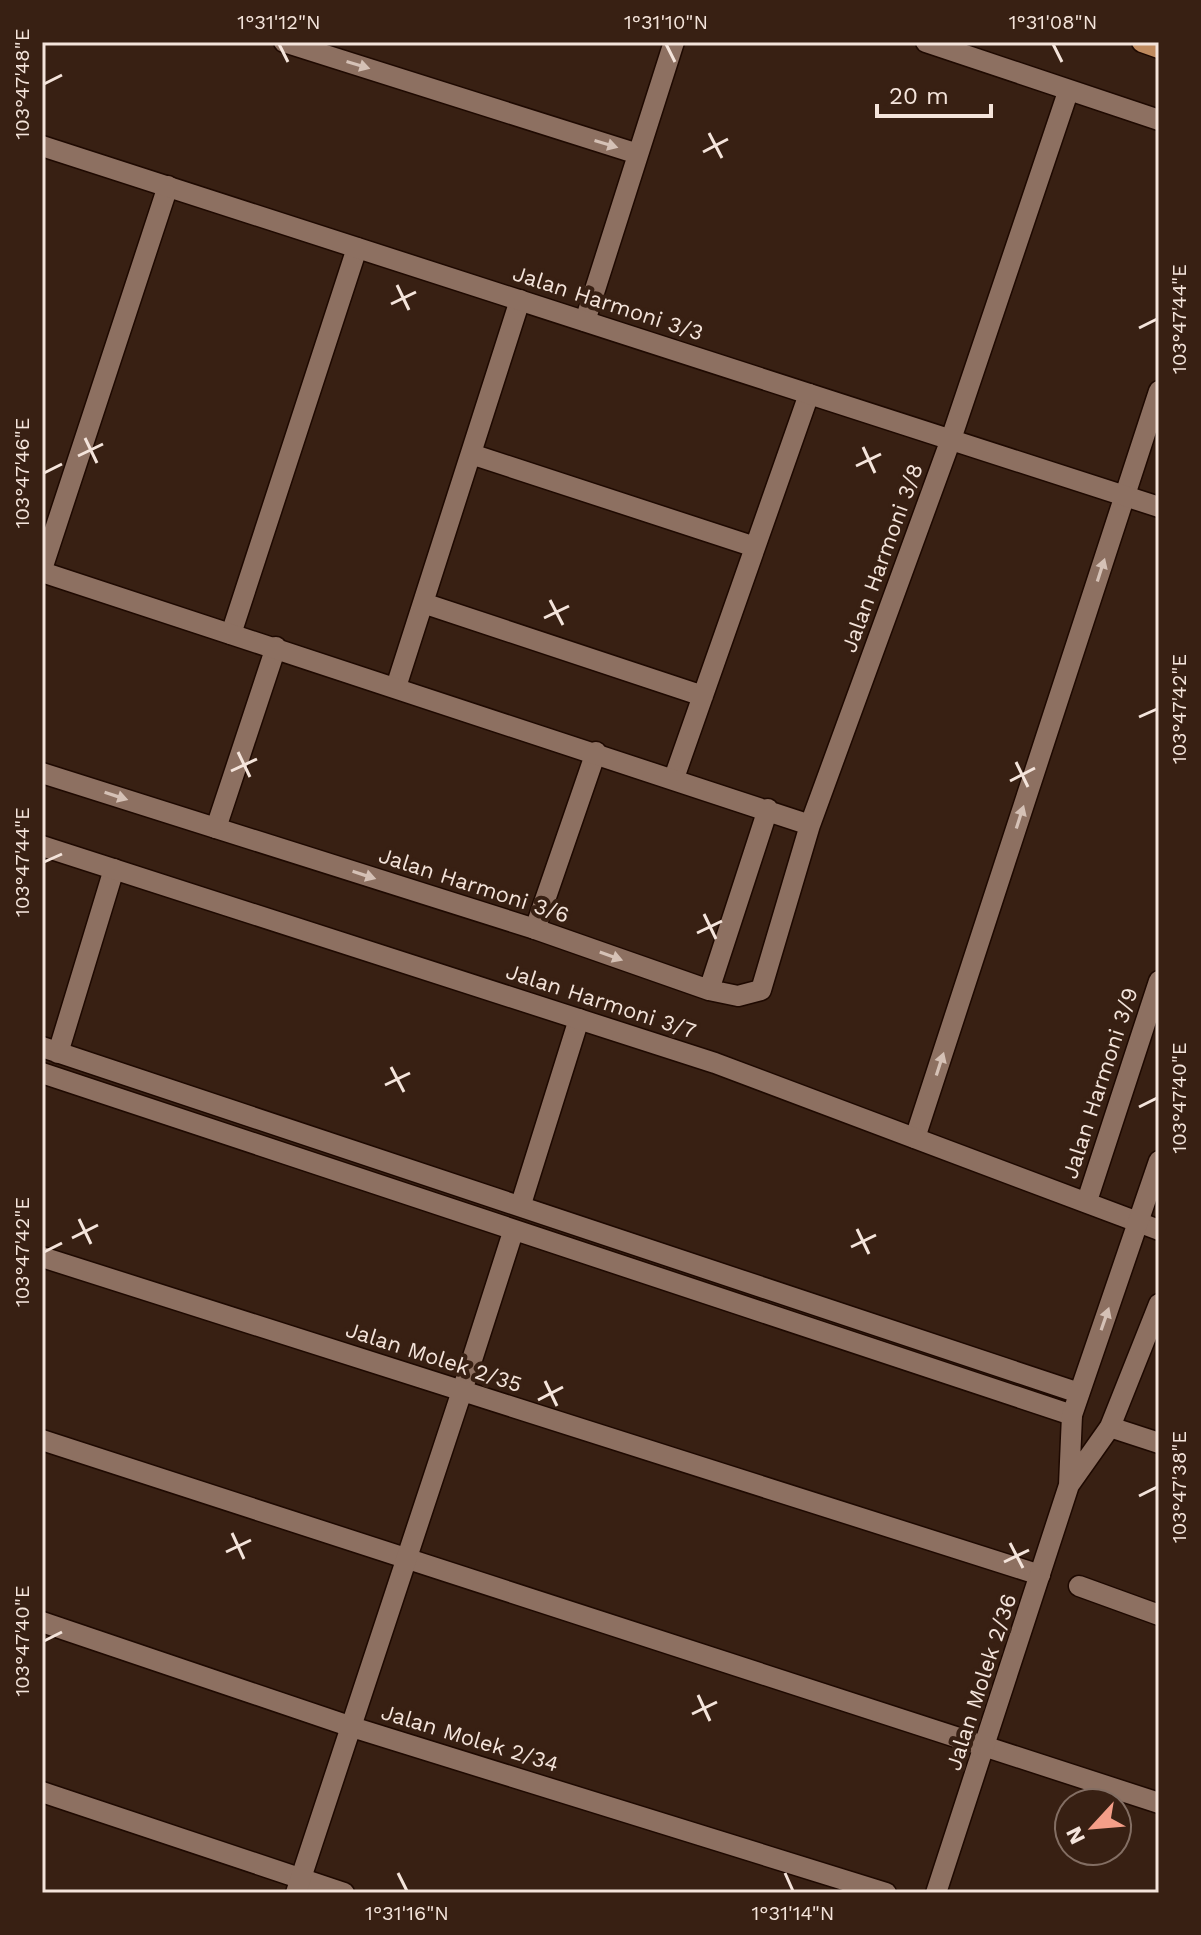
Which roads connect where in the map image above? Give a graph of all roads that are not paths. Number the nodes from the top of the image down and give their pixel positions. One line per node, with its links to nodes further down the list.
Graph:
1 (284, 42): 9 (street, one-way to 9)
2 (674, 42): 9 (street)
3 (926, 42): 6 (street)
4 (1142, 42): 5 (main road)
5 (1159, 48)
6 (1068, 92): 7 (street); 16 (street, Jalan Harmoni 3/8)
7 (1159, 120)
8 (42, 146): 10 (street, Jalan Harmoni 3/3)
9 (638, 154): 13 (street)
10 (168, 186): 11 (street, Jalan Harmoni 3/3); 21 (street)
11 (357, 248): 12 (street, Jalan Harmoni 3/3); 23 (street)
12 (520, 300): 13 (street, Jalan Harmoni 3/3); 17 (street)
13 (585, 321): 15 (street, Jalan Harmoni 3/3)
14 (1159, 391): 18 (street)
15 (809, 394): 16 (street, Jalan Harmoni 3/3); 20 (street)
16 (951, 439): 18 (street, Jalan Harmoni 3/3); 31 (street, Jalan Harmoni 3/8)
17 (471, 454): 20 (street); 22 (street)
18 (1125, 496): 19 (street, Jalan Harmoni 3/3); 41 (street, one-way to 18)
19 (1159, 507)
20 (755, 547): 26 (street)
21 (42, 571): 23 (street)
22 (423, 603): 25 (street); 26 (street)
23 (231, 634): 24 (street)
24 (276, 647): 25 (street); 32 (street)
25 (396, 687): 27 (street)
26 (703, 696): 29 (street)
27 (596, 752): 29 (street); 35 (street)
28 (42, 773): 32 (street, Jalan Harmoni 3/6, one-way to 32)
29 (674, 778): 30 (street)
30 (768, 809): 31 (street); 37 (street)
31 (810, 825): 37 (street, Jalan Harmoni 3/8)
32 (216, 828): 35 (street, Jalan Harmoni 3/6, one-way to 35)
33 (42, 846): 34 (street, Jalan Harmoni 3/7)
34 (114, 869): 38 (street, Jalan Harmoni 3/7); 39 (street)
35 (535, 929): 37 (street, Jalan Harmoni 3/6, one-way to 37)
36 (1159, 981): 43 (street, Jalan Harmoni 3/9)
37 (709, 990)
38 (579, 1019): 41 (street, Jalan Harmoni 3/7); 44 (street)
39 (50, 1050): 44 (street)
40 (42, 1073): 47 (street)
41 (915, 1138): 43 (street, Jalan Harmoni 3/7)
42 (1159, 1161): 45 (street, Jalan Molek 2/36)
43 (1087, 1201): 45 (street, Jalan Harmoni 3/7)
44 (521, 1204): 51 (street)
45 (1138, 1222): 46 (street, Jalan Harmoni 3/7); 51 (street, Jalan Molek 2/36, one-way to 45)
46 (1159, 1230)
47 (513, 1232): 50 (street); 52 (street)
48 (42, 1257): 50 (street, Jalan Molek 2/35)
49 (1159, 1304): 53 (street, Jalan Molek 2/36)
50 (462, 1391): 57 (street); 58 (street, Jalan Molek 2/35)
51 (1079, 1393): 52 (street, Jalan Molek 2/36)
52 (1072, 1415): 56 (street, Jalan Molek 2/36)
53 (1110, 1427): 55 (street); 56 (street, Jalan Molek 2/36)
54 (42, 1440): 57 (street)
55 (1159, 1443)
56 (1069, 1485): 58 (street, Jalan Molek 2/36)
57 (407, 1559): 62 (street); 63 (street)
58 (1040, 1575): 63 (street, Jalan Molek 2/36)
59 (1079, 1586): 60 (street)
60 (1159, 1615)
61 (42, 1622): 62 (street, Jalan Molek 2/34)
62 (352, 1727): 66 (street); 68 (street, Jalan Molek 2/34)
63 (987, 1746): 65 (street); 69 (street, Jalan Molek 2/36)
64 (42, 1792): 66 (street)
65 (1159, 1803)
66 (299, 1885): 67 (street)
67 (344, 1893)
68 (886, 1893)
69 (936, 1893)

